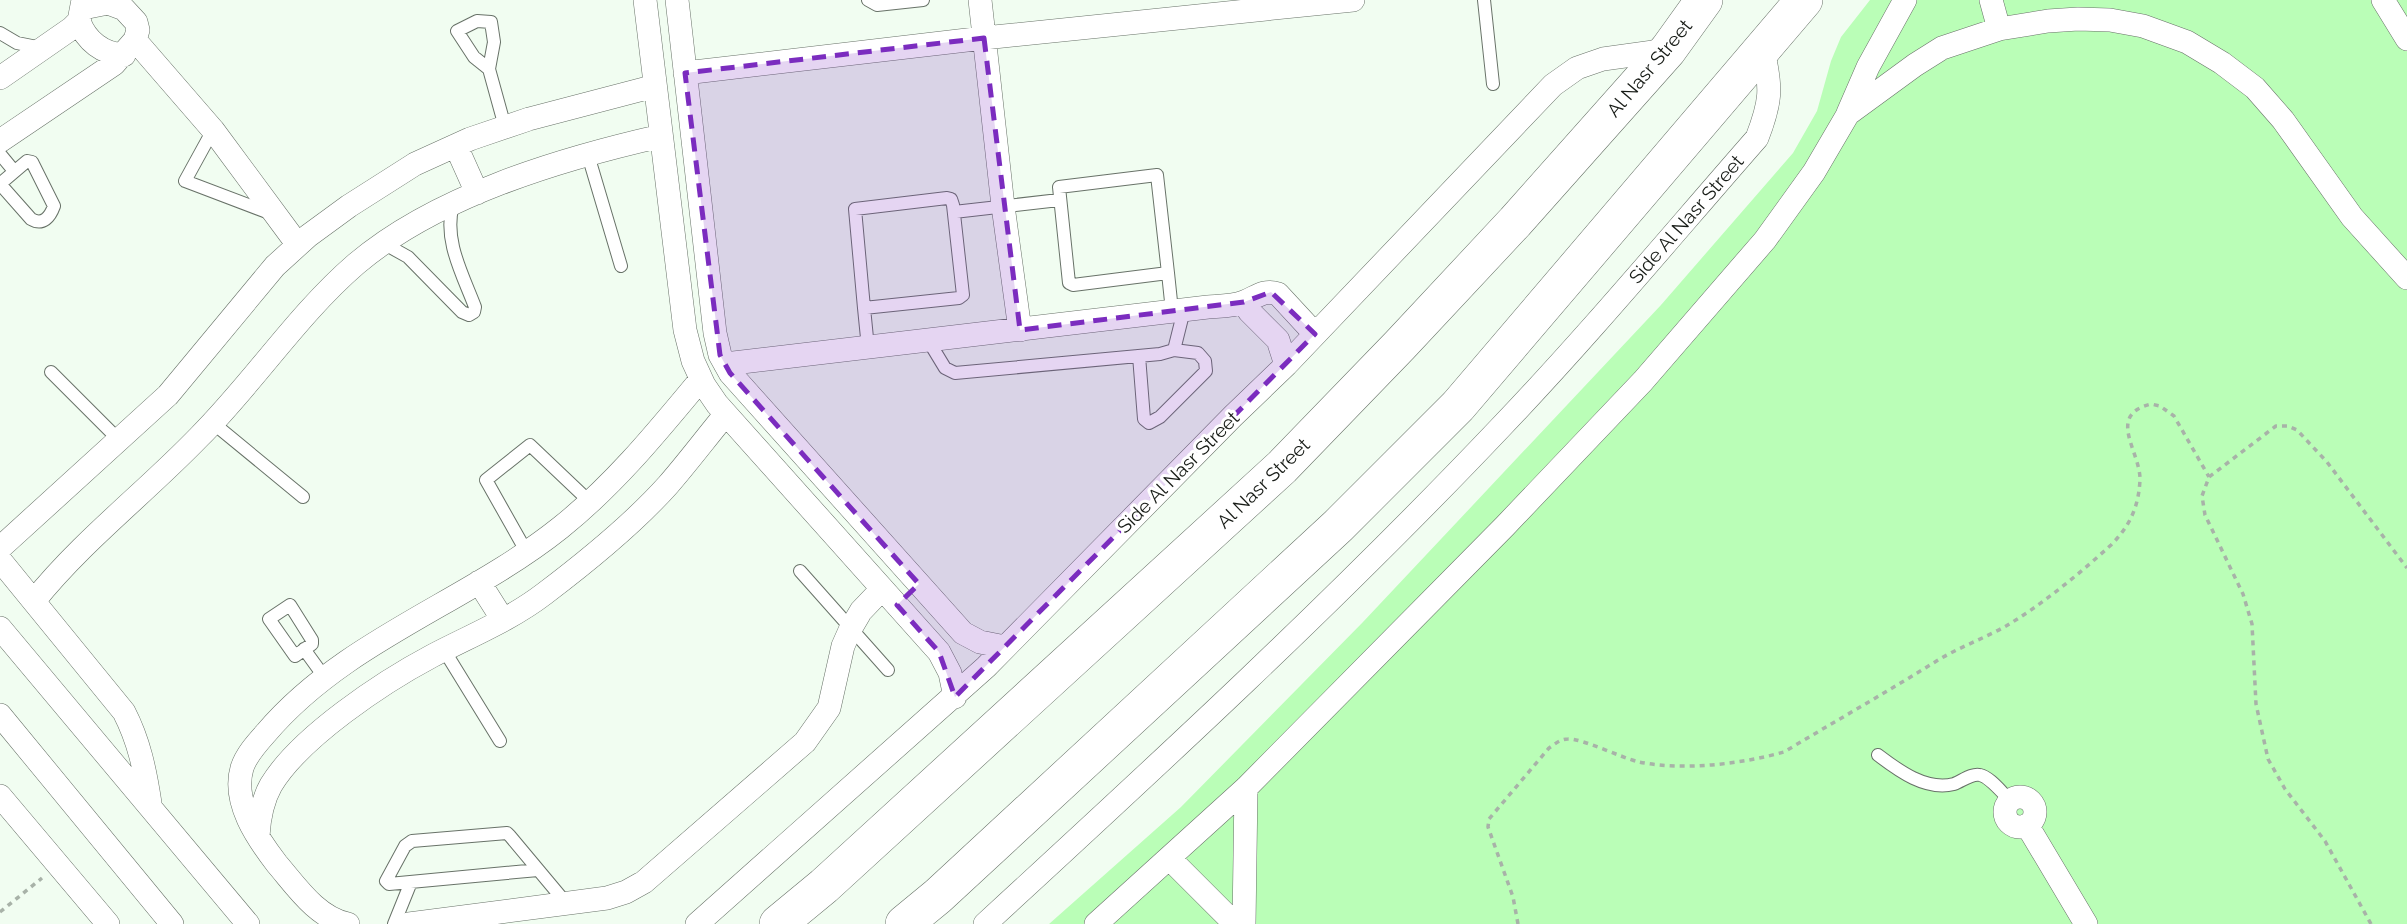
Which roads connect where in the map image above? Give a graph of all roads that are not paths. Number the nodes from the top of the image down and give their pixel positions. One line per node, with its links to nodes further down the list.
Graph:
1 (645, 0): 28 (street)
2 (677, 0): 25 (street)
3 (868, 0): 4 (lane)
4 (923, 0)
5 (980, 0): 18 (street)
6 (1353, 0): 13 (street)
7 (1484, 0): 27 (lane)
8 (1704, 0): 22 (main road, Al Nasr Street)
9 (1804, 0): 23 (main road)
10 (1905, 0): 29 (street)
11 (1990, 0): 16 (street)
12 (2383, 0): 19 (street)
13 (1280, 4): 18 (street)
14 (133, 8): 15 (street); 21 (street)
15 (82, 10): 20 (street); 21 (street)
16 (1999, 29): 29 (street); 48 (street)
17 (0, 33): 20 (lane)
18 (984, 38): 25 (street); 41 (street)
19 (2407, 39)
20 (45, 48): 26 (street)
21 (130, 48): 31 (street); 33 (street)
22 (1668, 50): 53 (street, Side Al Nasr Street); 105 (main road, Al Nasr Street)
23 (1763, 51): 106 (main road); 107 (street, Side Al Nasr Street)
24 (489, 69): 30 (lane)
25 (685, 72): 58 (street)
26 (0, 78)
27 (1493, 84)
28 (655, 86): 30 (street); 32 (street)
29 (1848, 114): 89 (street)
30 (505, 127): 34 (street)
31 (213, 131): 43 (street); 43 (lane)
32 (662, 136): 36 (street); 61 (street)
33 (0, 141)
34 (456, 146): 38 (street); 45 (street)
35 (0, 154): 37 (lane)
36 (587, 155): 38 (street); 46 (lane)
37 (14, 171): 37 (lane)
38 (477, 193): 40 (street)
39 (1059, 200): 41 (lane); 47 (lane); 47 (lane)
40 (453, 205): 44 (street); 44 (lane)
41 (1003, 206): 42 (lane); 52 (street)
42 (954, 212): 50 (lane); 50 (lane)
43 (277, 216): 45 (street)
44 (383, 243): 63 (street)
45 (298, 245): 64 (street)
46 (621, 266)
47 (1168, 273): 51 (lane)
48 (2407, 278)
49 (1244, 302): 51 (street); 53 (street); 59 (street)
50 (864, 308): 55 (lane)
51 (1178, 311): 52 (street); 56 (lane)
52 (1020, 330): 54 (street)
53 (1315, 334): 59 (street, Side Al Nasr Street)
54 (928, 340): 55 (street); 57 (lane)
55 (868, 348): 58 (street)
56 (1174, 350): 57 (lane); 57 (lane)
57 (1139, 356)
58 (725, 364): 72 (street)
59 (1286, 365): 78 (street, Side Al Nasr Street)
60 (51, 372): 64 (lane)
61 (701, 379): 62 (street); 66 (street)
62 (725, 415): 73 (street); 75 (street)
63 (213, 423): 65 (lane); 74 (street)
64 (119, 440): 67 (street)
65 (303, 497)
66 (590, 502): 68 (street); 68 (lane)
67 (0, 548)
68 (526, 551): 71 (street)
69 (0, 560): 74 (street)
70 (800, 571): 77 (lane)
71 (479, 582): 75 (street); 82 (street)
72 (919, 584): 73 (street); 78 (street)
73 (890, 597): 77 (street); 83 (street)
74 (34, 601): 92 (street)
75 (503, 620): 80 (street)
76 (0, 628): 92 (street)
77 (850, 628): 81 (lane); 97 (street)
78 (1005, 647): 83 (street, Side Al Nasr Street)
79 (304, 649): 82 (lane)
80 (444, 650): 85 (lane); 88 (street)
81 (888, 670)
82 (325, 678): 87 (street)
83 (955, 696): 104 (street, Side Al Nasr Street)
84 (0, 715): 99 (street)
85 (500, 741)
86 (1878, 755): 91 (lane)
87 (242, 767): 88 (street); 93 (street)
88 (272, 784): 93 (street)
89 (1245, 788): 94 (street); 110 (street)
90 (0, 796): 98 (street)
91 (2010, 800): 111 (street)
92 (150, 805): 100 (street)
93 (258, 836): 101 (street)
94 (1169, 858): 108 (street); 109 (street)
95 (538, 870): 96 (lane); 96 (lane); 97 (lane)
96 (411, 882): 102 (lane)
97 (566, 903): 103 (street)
98 (108, 924)
99 (172, 924)
100 (248, 924)
101 (348, 924)
102 (394, 924)
103 (409, 924)
104 (697, 924)
105 (778, 924)
106 (904, 924)
107 (985, 924)
108 (1096, 924)
109 (1235, 924)
110 (1244, 924)
111 (2086, 924)

